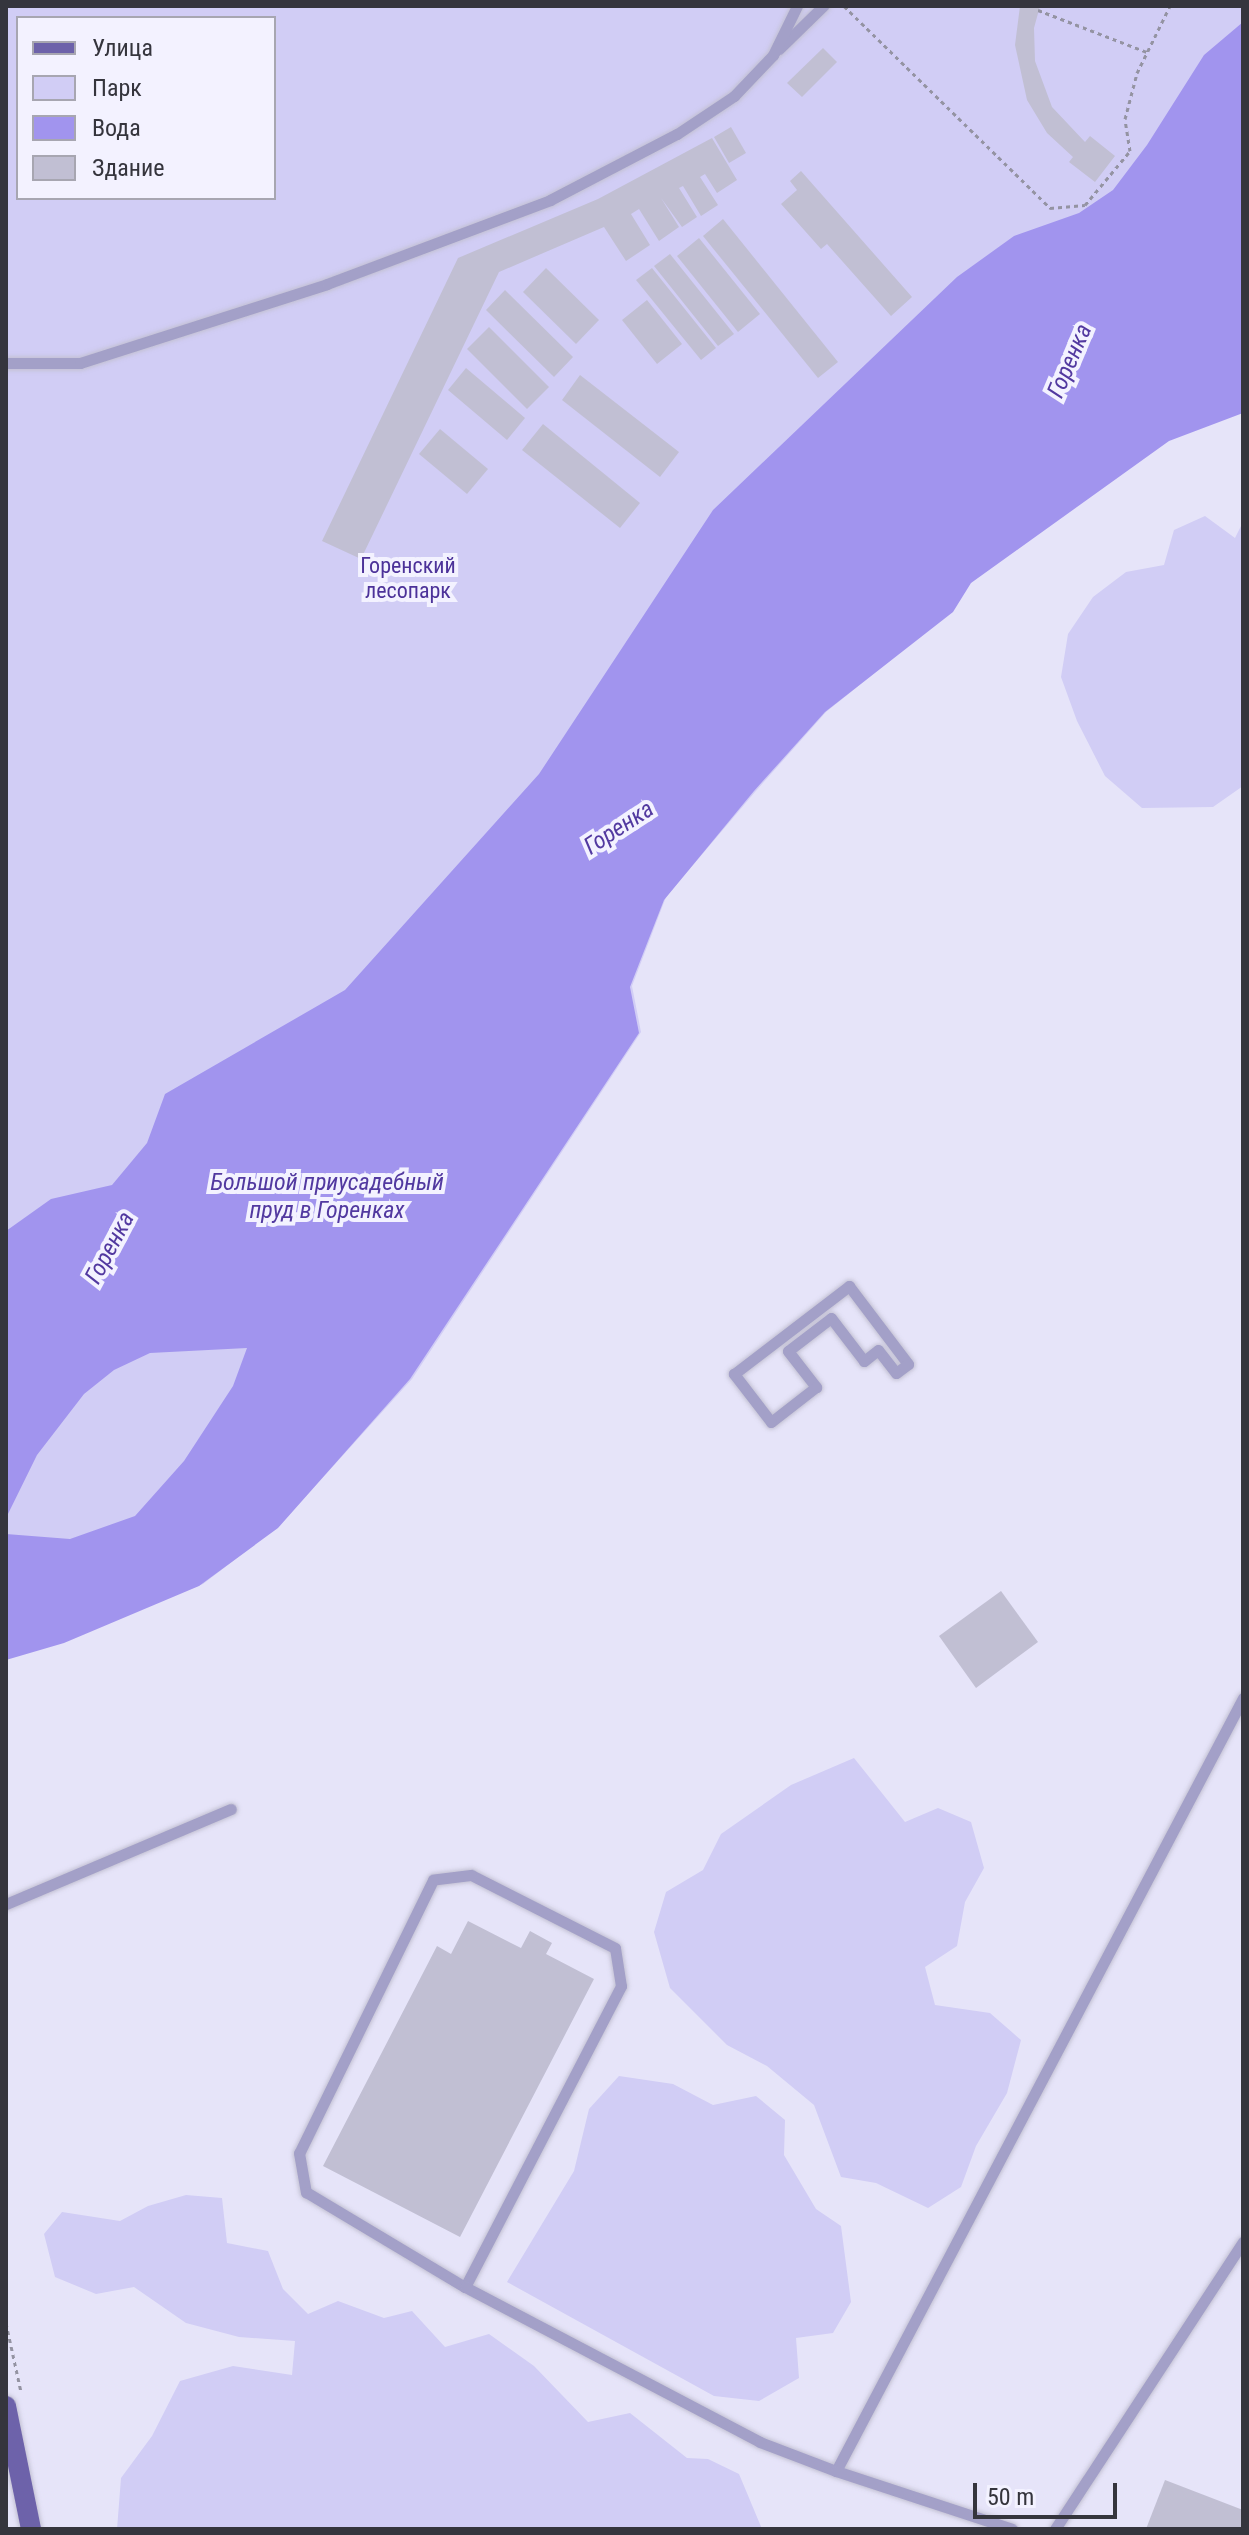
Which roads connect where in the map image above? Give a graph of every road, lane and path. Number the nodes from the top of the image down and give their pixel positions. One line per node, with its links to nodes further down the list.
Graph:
1 (797, 6): 7 (lane)
2 (823, 6): 7 (lane)
3 (844, 6): 9 (path)
4 (1170, 6): 6 (path)
5 (1038, 10): 6 (path)
6 (1147, 52): 9 (path)
7 (773, 55): 10 (lane)
8 (1105, 169): 9 (path)
9 (1111, 173)
10 (6, 363)
11 (734, 1374): 11 (lane)
12 (1243, 1698): 18 (lane)
13 (231, 1809): 14 (lane)
14 (6, 1904)
15 (1243, 2242): 21 (lane)
16 (465, 2287): 16 (lane); 18 (lane)
17 (6, 2406): 20 (main road)
18 (836, 2471): 19 (lane)
19 (1007, 2528)
20 (31, 2529)
21 (1055, 2529)

